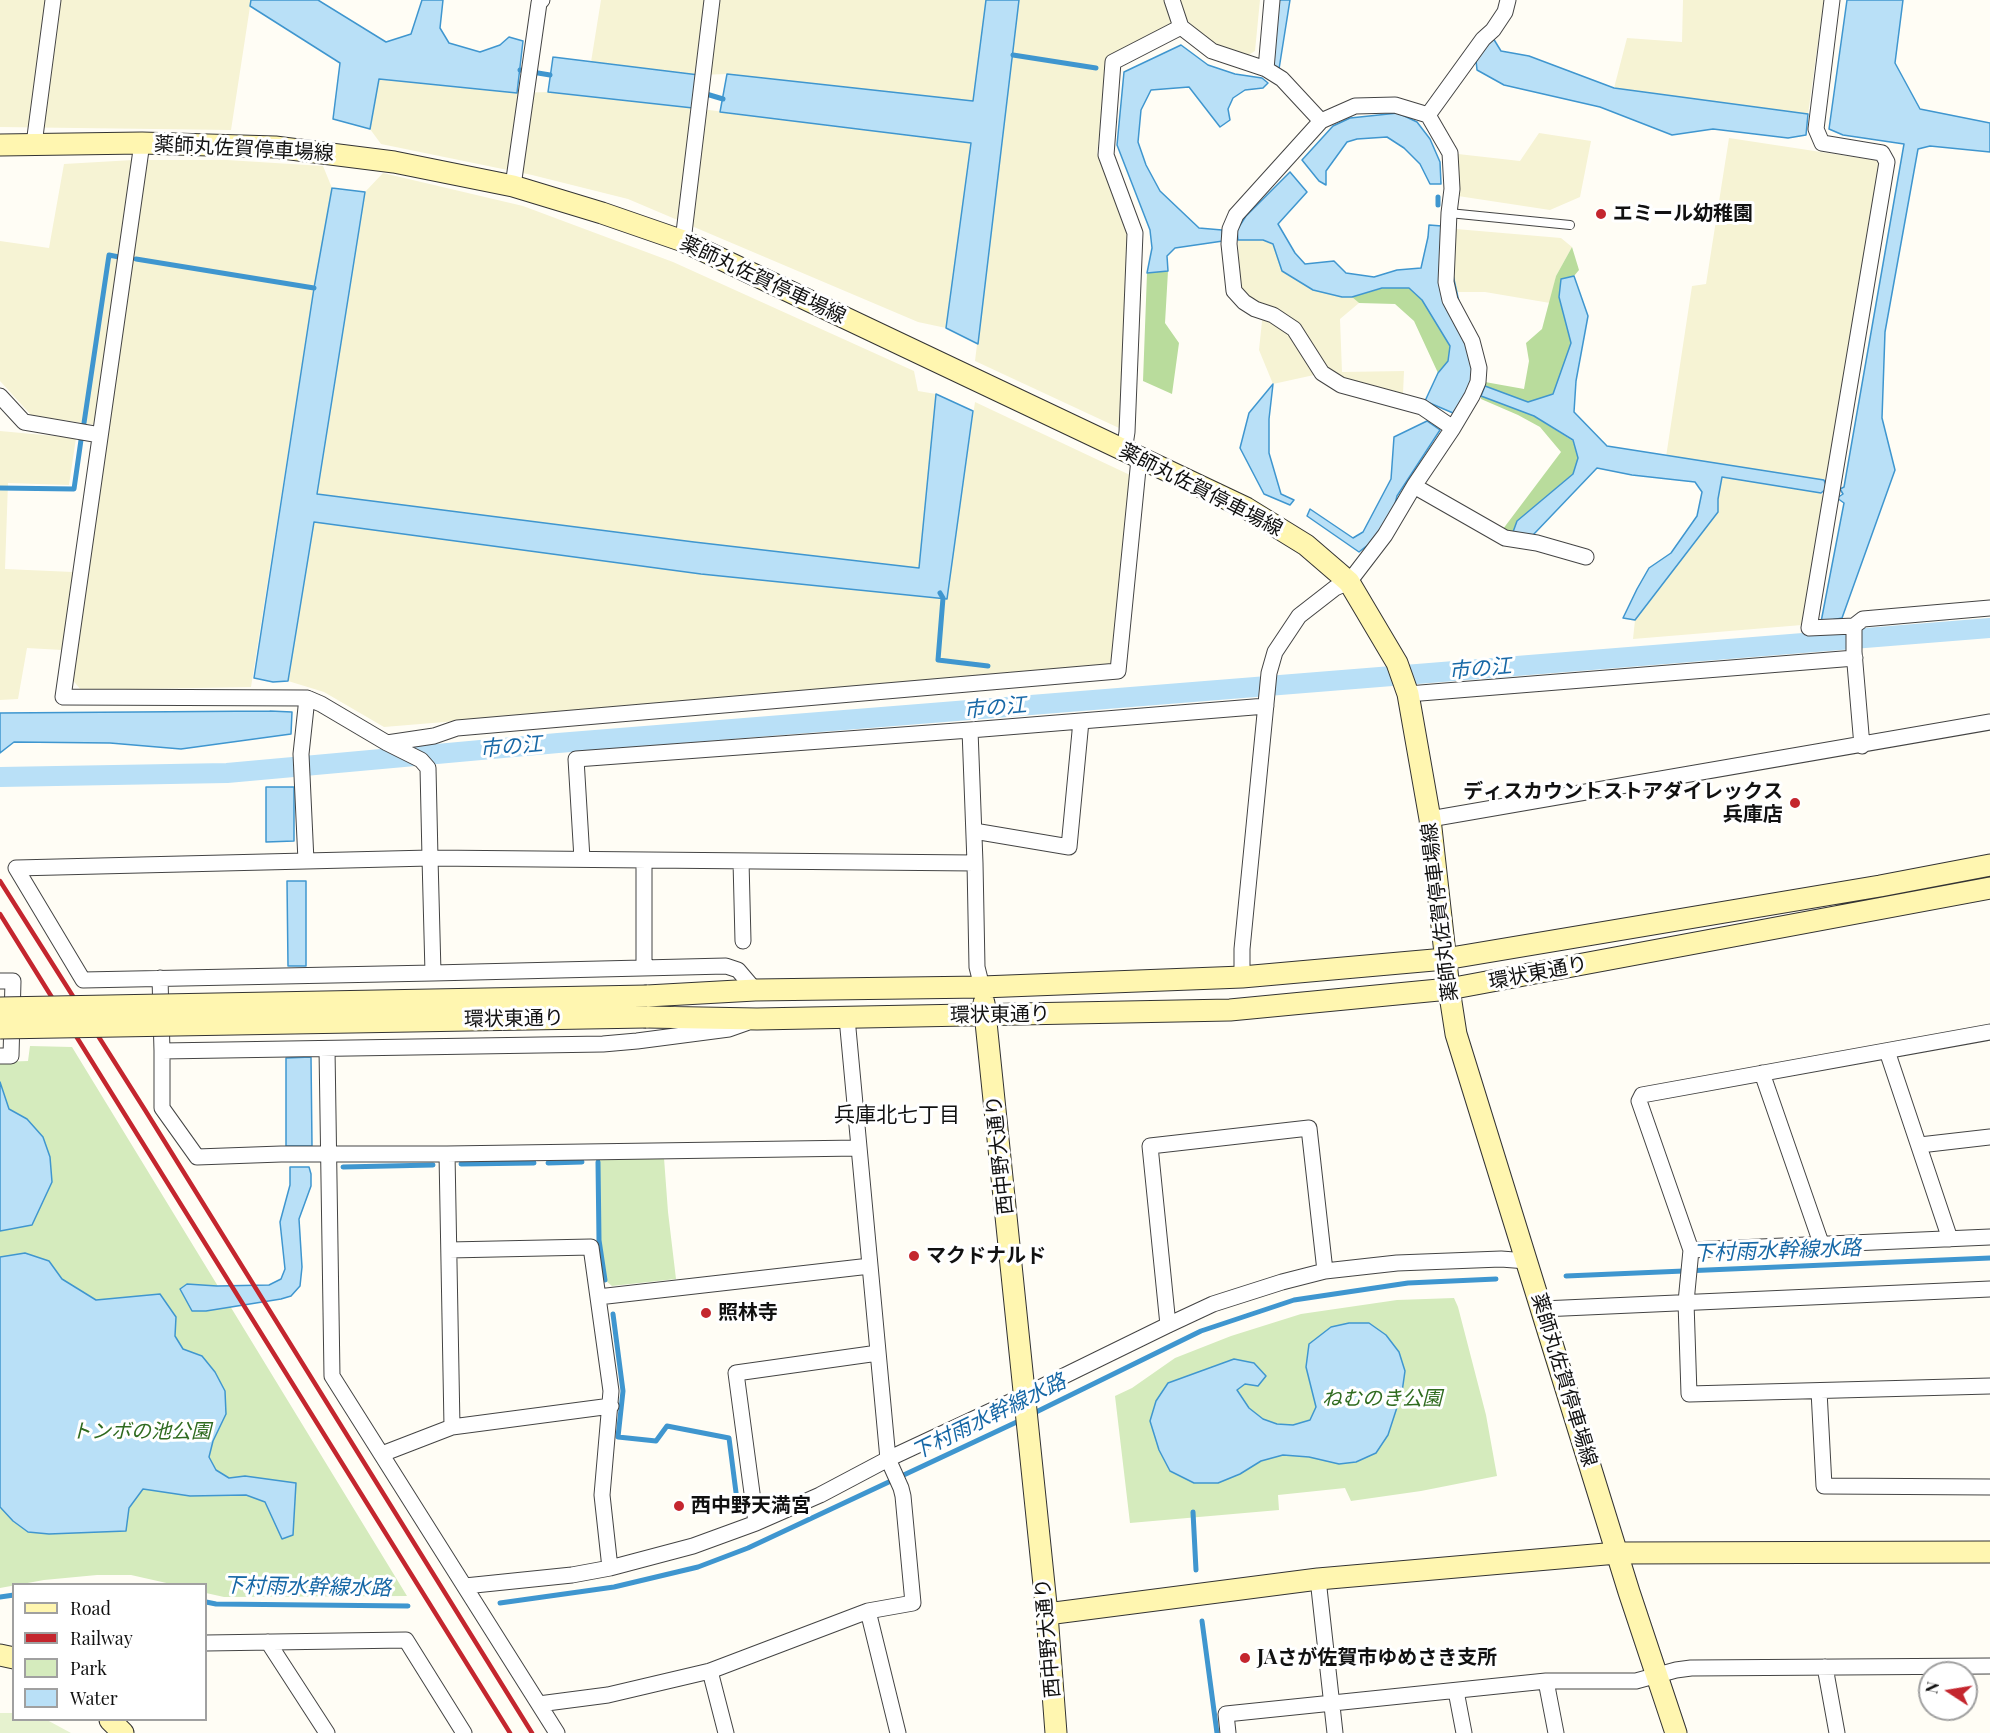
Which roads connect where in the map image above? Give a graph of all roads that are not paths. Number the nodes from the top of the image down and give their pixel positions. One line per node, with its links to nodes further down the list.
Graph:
1 (53, 0): 13 (street)
2 (542, 0): 15 (street)
3 (712, 0): 18 (street)
4 (1172, 0): 8 (street)
5 (1272, 0): 9 (street)
6 (1508, 0): 10 (street)
7 (1832, 0): 27 (street)
8 (1181, 27): 9 (street); 22 (street)
9 (1266, 69): 11 (street)
10 (1428, 115): 11 (street); 16 (street)
11 (1321, 121): 20 (street)
12 (142, 143): 13 (main road, 薬師丸佐賀停車場線); 15 (main road, 薬師丸佐賀停車場線); 21 (street)
13 (34, 144): 14 (main road, 薬師丸佐賀停車場線)
14 (0, 145)
15 (513, 186): 18 (main road, 薬師丸佐賀停車場線)
16 (1449, 213): 17 (lane); 20 (street)
17 (1570, 225)
18 (682, 241): 22 (main road, 薬師丸佐賀停車場線)
19 (0, 396): 21 (street)
20 (1453, 428): 23 (street)
21 (100, 435): 30 (street)
22 (1132, 455): 25 (main road, 薬師丸佐賀停車場線); 35 (street)
23 (1414, 486): 24 (street); 25 (street)
24 (1586, 557)
25 (1349, 582): 29 (main road, 薬師丸佐賀停車場線); 31 (street)
26 (1990, 608): 27 (street)
27 (1854, 628): 28 (street)
28 (1855, 655): 29 (street); 36 (street)
29 (1407, 692): 37 (main road, 薬師丸佐賀停車場線)
30 (307, 698): 35 (street); 42 (street)
31 (1267, 703): 32 (street); 51 (street)
32 (1081, 721): 34 (street); 38 (street)
33 (1990, 722): 36 (street)
34 (970, 730): 38 (street); 40 (street)
35 (387, 743): 39 (street)
36 (1862, 746): 37 (street)
37 (1430, 819): 48 (main road, 薬師丸佐賀停車場線)
38 (974, 831): 44 (street)
39 (430, 858): 40 (street); 42 (street); 50 (street)
40 (582, 860): 41 (street)
41 (644, 860): 43 (street); 49 (street)
42 (306, 861): 52 (street)
43 (741, 861): 44 (street); 47 (street)
44 (975, 863): 54 (street)
45 (1990, 865): 48 (main road, 環状東通り)
46 (1990, 888): 55 (main road, 環状東通り)
47 (743, 941)
48 (1445, 959): 51 (main road, 環状東通り); 55 (main road, 薬師丸佐賀停車場線)
49 (644, 968): 50 (street); 56 (street)
50 (433, 973): 52 (street)
51 (1242, 977): 54 (main road, 環状東通り)
52 (160, 978): 65 (street)
53 (0, 981): 67 (street)
54 (982, 987): 56 (main road, 環状東通り); 59 (main road, 西中野大通り)
55 (1449, 989): 59 (main road, 環状東通り); 79 (main road, 薬師丸佐賀停車場線)
56 (755, 990): 57 (main road, 環状東通り)
57 (647, 1007): 58 (main road, 環状東通り, bridge); 61 (main road, 環状東通り); 62 (main road, 環状東通り, bridge)
58 (0, 1008)
59 (986, 1016): 60 (main road, 環状東通り); 90 (main road, 西中野大通り)
60 (847, 1018): 61 (main road, 環状東通り); 71 (street)
61 (757, 1019): 64 (street)
62 (0, 1028)
63 (1990, 1032): 66 (street)
64 (327, 1049): 65 (street); 72 (street)
65 (162, 1051): 72 (street)
66 (1887, 1051): 68 (street); 70 (street)
67 (0, 1056)
68 (1762, 1073): 76 (street); 78 (street)
69 (1990, 1137): 70 (street)
70 (1920, 1145): 75 (street)
71 (859, 1148): 73 (street); 80 (street)
72 (329, 1154): 73 (street); 93 (street)
73 (447, 1154): 77 (street)
74 (1990, 1237): 75 (street)
75 (1950, 1239): 76 (street)
76 (1821, 1243): 78 (street)
77 (449, 1250): 84 (street); 92 (street)
78 (1690, 1250): 83 (street)
79 (1527, 1261): 81 (street); 85 (main road, 薬師丸佐賀停車場線)
80 (870, 1266): 84 (street); 87 (street)
81 (1325, 1271): 86 (street); 86 (street)
82 (1990, 1289): 83 (street)
83 (1687, 1295): 85 (street); 89 (street)
84 (598, 1297): 91 (street)
85 (1540, 1304): 98 (main road, 薬師丸佐賀停車場線)
86 (1168, 1325): 90 (street)
87 (878, 1353): 94 (street); 96 (street)
88 (1990, 1386): 89 (street)
89 (1819, 1391): 95 (street)
90 (1025, 1395): 94 (street); 103 (main road, 西中野大通り)
91 (611, 1406): 92 (street); 99 (street)
92 (452, 1427): 93 (street)
93 (381, 1454): 101 (street)
94 (888, 1459): 96 (street); 102 (street)
95 (1990, 1487)
96 (756, 1523): 99 (street)
97 (1990, 1552): 98 (main road)
98 (1617, 1553): 100 (main road); 109 (main road, 薬師丸佐賀停車場線)
99 (610, 1568): 101 (street)
100 (1318, 1579): 103 (main road); 112 (street)
101 (465, 1587): 113 (street)
102 (868, 1611): 108 (street); 120 (street)
103 (1047, 1614): 121 (main road, 西中野大通り)
104 (268, 1642): 105 (street); 116 (street); 117 (street)
105 (207, 1643)
106 (1990, 1666): 107 (street)
107 (1826, 1667): 109 (street); 127 (street)
108 (710, 1671): 113 (street); 119 (street)
109 (1656, 1675): 110 (street); 126 (main road, 薬師丸佐賀停車場線)
110 (1546, 1681): 111 (street); 125 (street)
111 (1456, 1691): 112 (street); 124 (street)
112 (1332, 1703): 122 (street); 123 (street)
113 (539, 1704): 118 (street)
114 (112, 1721): 115 (main road)
115 (123, 1733)
116 (327, 1733)
117 (464, 1733)
118 (556, 1733)
119 (726, 1733)
120 (898, 1733)
121 (1056, 1733)
122 (1228, 1733)
123 (1335, 1733)
124 (1464, 1733)
125 (1556, 1733)
126 (1676, 1733)
127 (1837, 1733)

